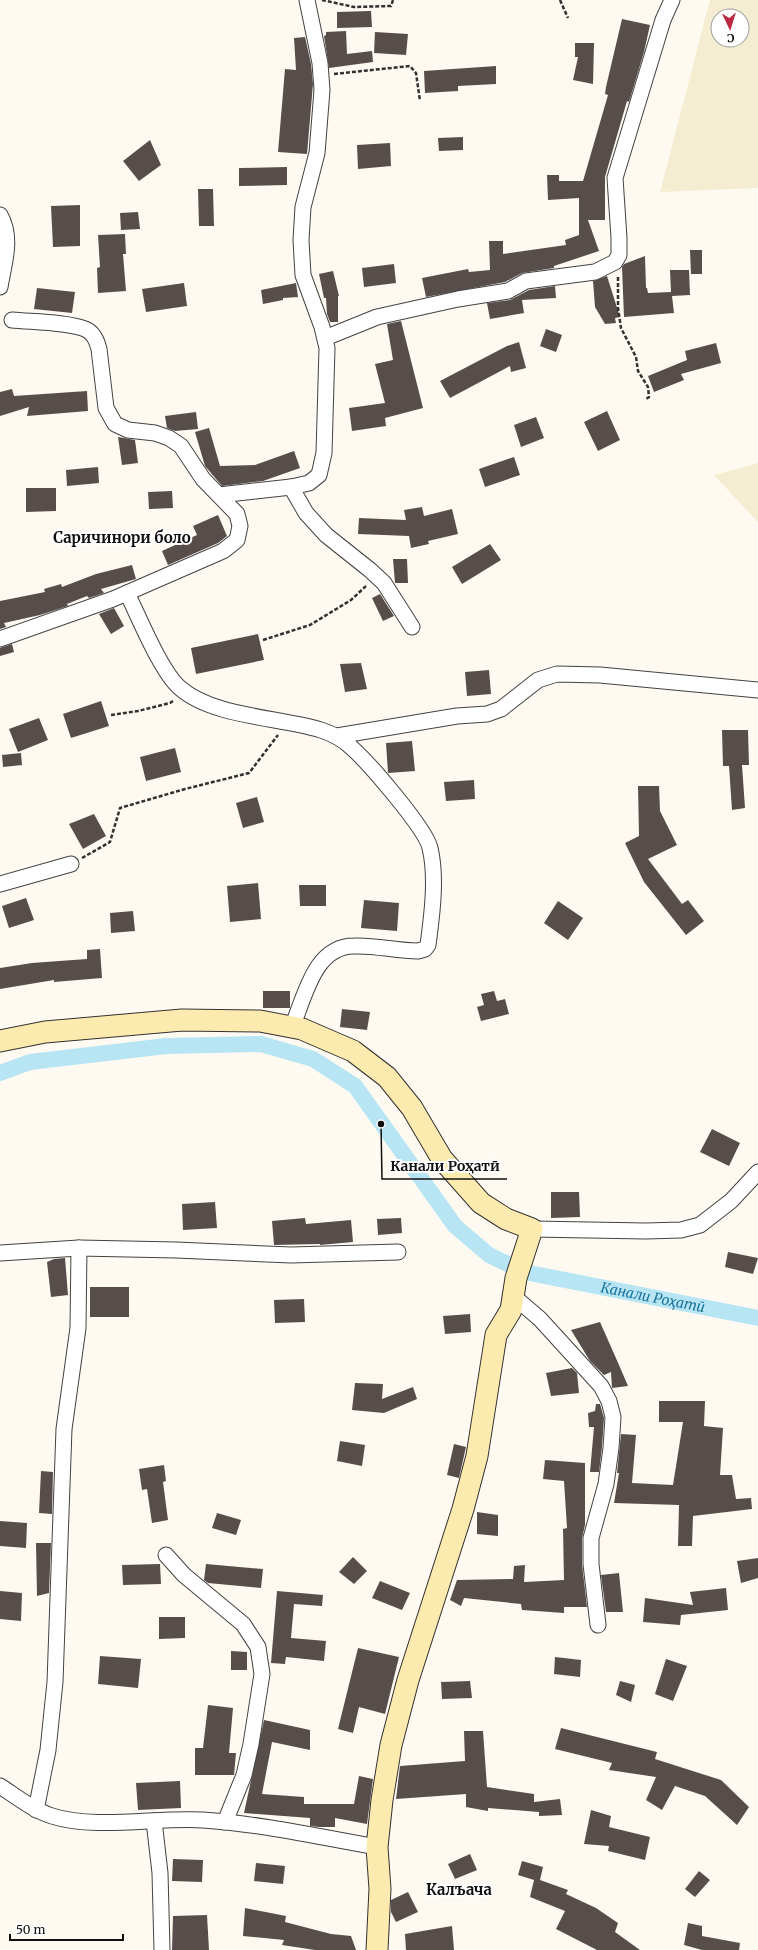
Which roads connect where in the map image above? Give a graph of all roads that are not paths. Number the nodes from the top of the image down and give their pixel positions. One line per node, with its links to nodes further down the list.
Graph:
1 (307, 0): 6 (street)
2 (672, 0): 6 (street)
3 (0, 215): 4 (street)
4 (0, 287)
5 (12, 320): 8 (street)
6 (325, 338): 7 (street)
7 (291, 487): 8 (street); 10 (street)
8 (219, 495): 9 (street)
9 (127, 593): 11 (street); 13 (street)
10 (412, 628)
11 (0, 639)
12 (758, 690): 13 (street)
13 (337, 736): 16 (street)
14 (71, 864): 15 (street)
15 (0, 884)
16 (292, 1027): 17 (street); 19 (street)
17 (0, 1041)
18 (758, 1172): 19 (street)
19 (532, 1229): 23 (street)
20 (79, 1248): 21 (street); 22 (street); 27 (street)
21 (398, 1252)
22 (0, 1253)
23 (514, 1286): 25 (street); 30 (street)
24 (166, 1555): 29 (street)
25 (598, 1625)
26 (0, 1786): 27 (street)
27 (36, 1810): 28 (street)
28 (154, 1821): 29 (street); 31 (street)
29 (225, 1822): 30 (street)
30 (377, 1847): 32 (street)
31 (162, 1950)
32 (376, 1950)

